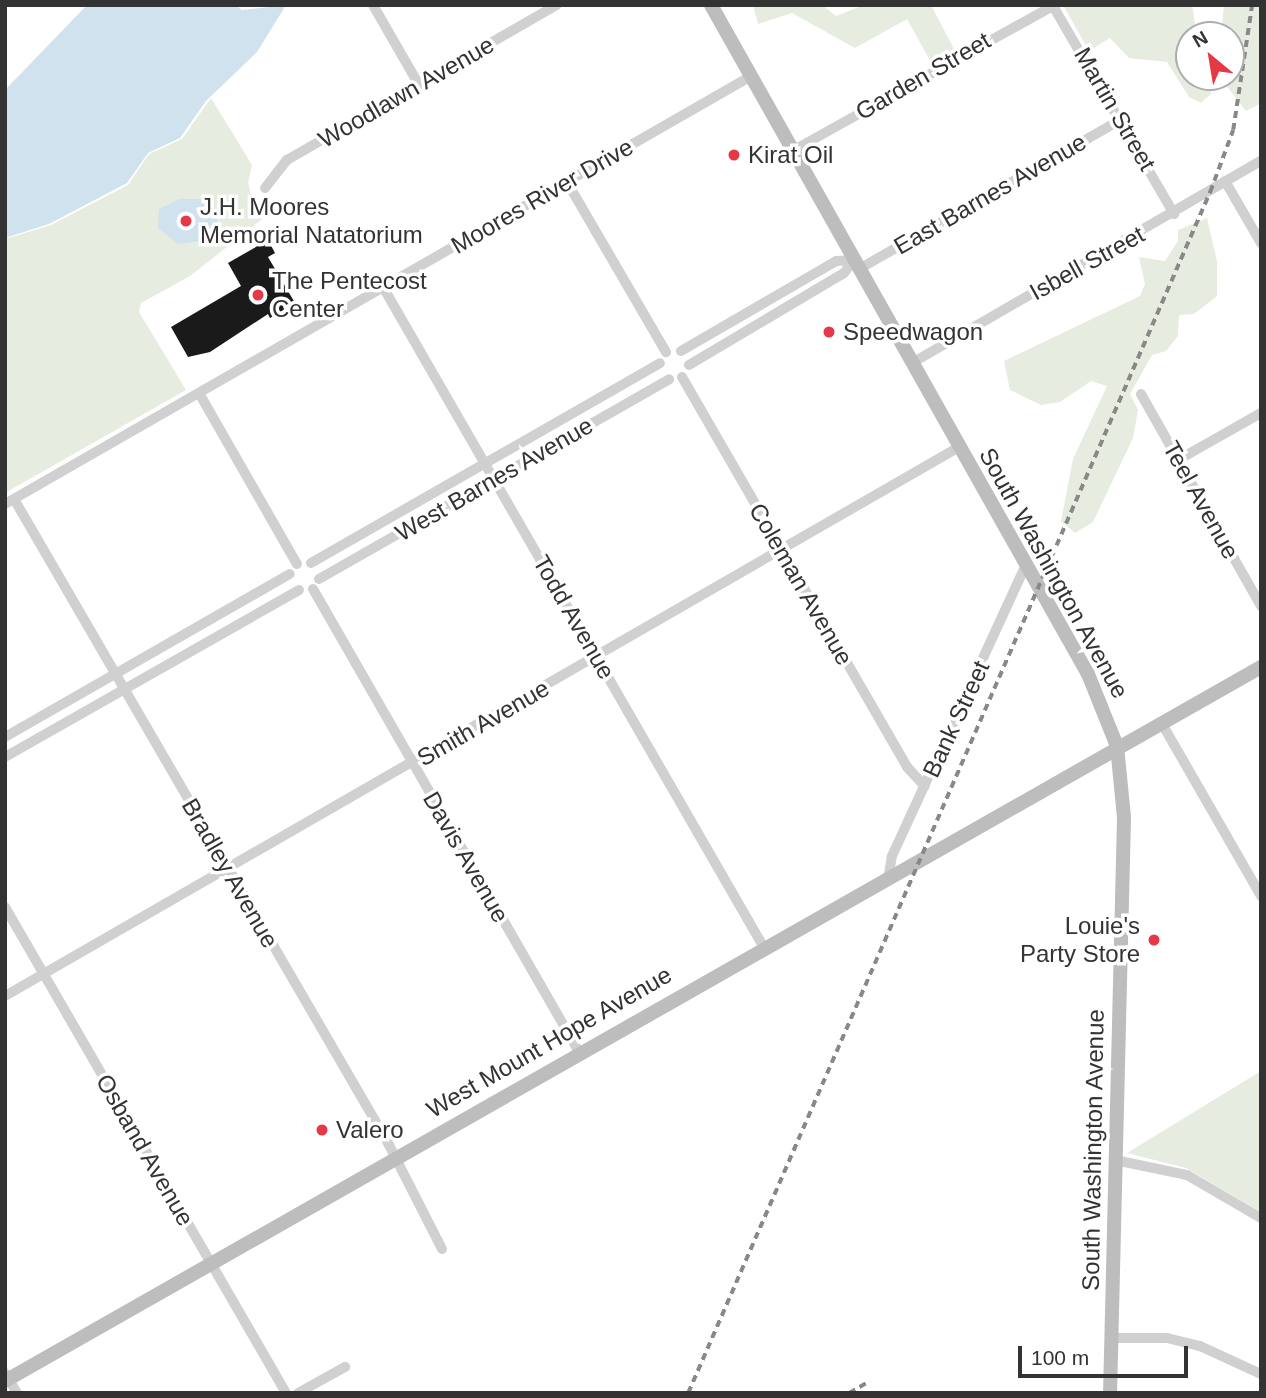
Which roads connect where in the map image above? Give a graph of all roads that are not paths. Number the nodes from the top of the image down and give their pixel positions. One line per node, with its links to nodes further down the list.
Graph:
1 (373, 5): 6 (street)
2 (557, 5): 6 (street, Woodlawn Avenue)
3 (711, 5): 5 (street, South Washington Avenue)
4 (1053, 6): 7 (street, Martin Street); 8 (street, Garden Street)
5 (751, 76): 8 (street, South Washington Avenue); 11 (street, Moores River Drive)
6 (419, 85): 12 (street, Woodlawn Avenue)
7 (1120, 120): 13 (street, Martin Street); 15 (street, East Barnes Avenue)
8 (794, 150): 15 (street, South Washington Avenue)
9 (1261, 161): 10 (street, Isbell Street)
10 (1225, 181): 13 (street, Isbell Street); 14 (street)
11 (567, 182): 16 (street, Moores River Drive); 18 (street)
12 (265, 188)
13 (1174, 214): 20 (street, Isbell Street)
14 (1261, 243)
15 (856, 264): 17 (street); 20 (street, South Washington Avenue); 21 (street)
16 (383, 287): 24 (street, Moores River Drive); 29 (street, Todd Avenue)
17 (681, 351): 18 (street); 21 (street)
18 (666, 352): 19 (street)
19 (660, 363): 23 (street); 29 (street, West Barnes Avenue)
20 (912, 363): 27 (street, South Washington Avenue)
21 (689, 365): 22 (street)
22 (682, 377): 23 (street); 32 (street, Coleman Avenue)
23 (669, 379): 30 (street, West Barnes Avenue)
24 (199, 393): 31 (street, Moores River Drive); 34 (street)
25 (1141, 394): 28 (street, Teel Avenue)
26 (1261, 413): 28 (street)
27 (959, 447): 32 (street, Smith Avenue); 35 (street, South Washington Avenue)
28 (1178, 460): 39 (street, Teel Avenue)
29 (485, 463): 30 (street, Todd Avenue); 33 (street, West Barnes Avenue)
30 (494, 479): 37 (street, West Barnes Avenue); 40 (street, Todd Avenue)
31 (10, 501): 42 (street, Bradley Avenue)
32 (782, 552): 40 (street, Smith Avenue); 49 (street, Coleman Avenue)
33 (311, 563): 34 (street); 37 (street, Davis Avenue)
34 (297, 564): 36 (street)
35 (1026, 564): 46 (street, South Washington Avenue); 49 (street, Bank Street)
36 (290, 574): 38 (street); 42 (street)
37 (316, 584): 38 (street); 48 (street, Davis Avenue)
38 (299, 590): 43 (street)
39 (1261, 606)
40 (598, 658): 48 (street, Smith Avenue); 54 (street, Todd Avenue)
41 (1261, 667): 44 (street, West Mount Hope Avenue)
42 (116, 673): 43 (street, Bradley Avenue); 45 (street)
43 (125, 689): 47 (street); 50 (street, Bradley Avenue)
44 (1161, 722): 46 (street, West Mount Hope Avenue); 52 (street)
45 (5, 737)
46 (1117, 746): 51 (street, West Mount Hope Avenue); 59 (street, South Washington Avenue)
47 (5, 757)
48 (412, 763): 50 (street, Smith Avenue); 57 (street, Davis Avenue)
49 (925, 786): 51 (street, Bank Street)
50 (228, 869): 55 (street, Smith Avenue); 58 (street, Bradley Avenue)
51 (889, 874): 54 (street, West Mount Hope Avenue)
52 (1261, 896)
53 (5, 907): 55 (street, Osband Avenue)
54 (764, 946): 57 (street, West Mount Hope Avenue)
55 (43, 974): 56 (street, Smith Avenue); 62 (street, Osband Avenue)
56 (5, 996)
57 (579, 1052): 58 (street, West Mount Hope Avenue)
58 (395, 1157): 61 (street, Bradley Avenue); 62 (street, West Mount Hope Avenue)
59 (1115, 1160): 60 (street); 63 (street, South Washington Avenue)
60 (1261, 1218)
61 (442, 1249)
62 (210, 1262): 66 (street, West Mount Hope Avenue); 68 (street, Osband Avenue)
63 (1111, 1338): 65 (street); 70 (street, South Washington Avenue)
64 (345, 1367): 69 (street)
65 (1261, 1374)
66 (6, 1377): 67 (street)
67 (17, 1393)
68 (286, 1393)
69 (298, 1393)
70 (1110, 1393)

